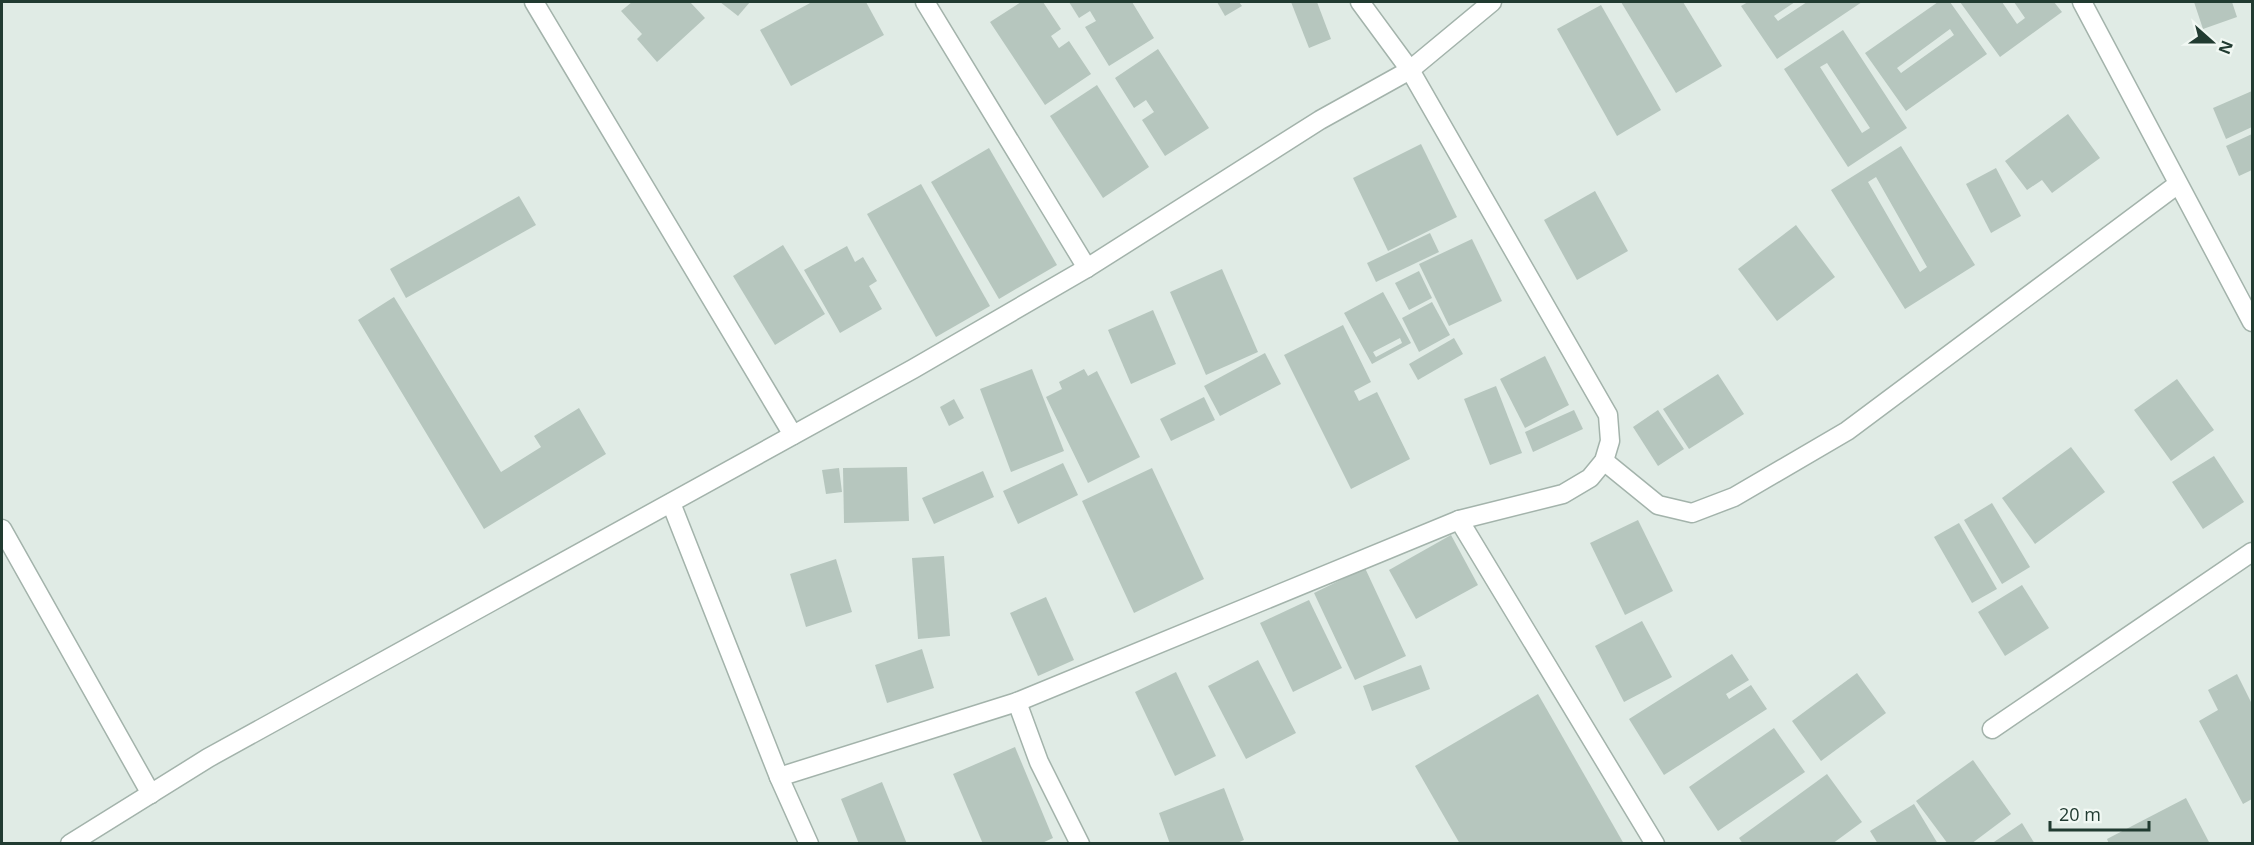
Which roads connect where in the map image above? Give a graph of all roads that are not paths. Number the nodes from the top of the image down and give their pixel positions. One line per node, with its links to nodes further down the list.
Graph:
1 (534, 2): 10 (street)
2 (925, 2): 8 (street)
3 (1360, 2): 6 (street)
4 (1492, 2): 6 (street)
5 (2082, 2): 7 (street)
6 (1410, 70): 8 (street); 11 (street)
7 (2178, 184): 9 (street); 11 (street)
8 (1087, 268): 10 (street)
9 (2253, 322)
10 (793, 435): 12 (street)
11 (1605, 461): 13 (street)
12 (671, 503): 18 (street); 19 (street)
13 (1459, 520): 16 (street); 23 (street)
14 (2, 529): 19 (street)
15 (2253, 552): 17 (street)
16 (1017, 702): 18 (street); 22 (street)
17 (1992, 729)
18 (779, 777): 21 (street)
19 (151, 794): 20 (street)
20 (70, 843)
21 (809, 843)
22 (1080, 843)
23 (1655, 843)

